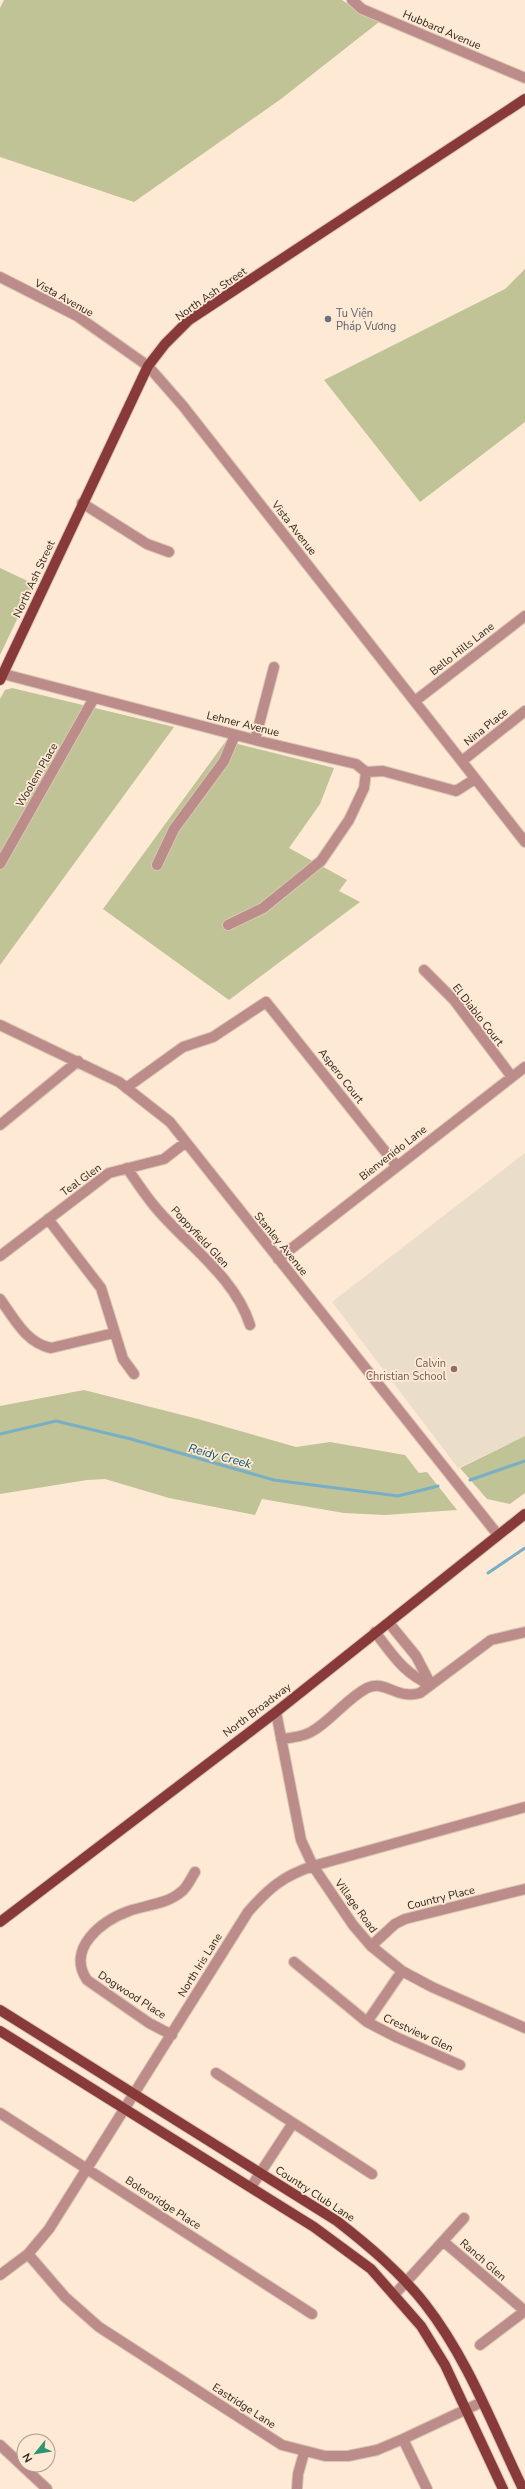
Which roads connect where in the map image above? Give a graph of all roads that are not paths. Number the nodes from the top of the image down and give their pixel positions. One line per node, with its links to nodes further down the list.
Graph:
1 (352, 0): 2 (street, Hubbard Avenue)
2 (525, 78)
3 (525, 99): 5 (main road, North Ash Street)
4 (0, 277): 5 (street, Vista Avenue)
5 (148, 366): 6 (main road, North Ash Street); 12 (street, Vista Avenue)
6 (82, 503): 7 (street); 10 (main road, North Ash Street)
7 (169, 552)
8 (525, 616): 12 (street, Bello Hills Lane)
9 (274, 667): 15 (street)
10 (1, 676): 11 (street, Lehner Avenue)
11 (94, 698): 14 (street, Lehner Avenue); 20 (street, Woolem Place)
12 (415, 701): 16 (street, Vista Avenue)
13 (525, 711): 16 (street, Nina Place)
14 (235, 735): 15 (street, Lehner Avenue); 21 (street)
15 (255, 740): 17 (street, Lehner Avenue)
16 (462, 762): 18 (street, Vista Avenue)
17 (366, 772): 18 (street, Lehner Avenue); 22 (street)
18 (475, 779): 19 (street, Vista Avenue)
19 (525, 842)
20 (0, 864)
21 (157, 865)
22 (228, 925)
23 (424, 970): 27 (street, El Diablo Court)
24 (0, 1025): 25 (street, Stanley Avenue)
25 (78, 1061): 28 (street, Stanley Avenue); 29 (street)
26 (525, 1067): 27 (street, Bienvenido Lane)
27 (512, 1078): 31 (street, Bienvenido Lane)
28 (126, 1088): 30 (street, Stanley Avenue); 31 (street, Aspero Court)
29 (0, 1125)
30 (186, 1142): 32 (street, Teal Glen); 35 (street, Stanley Avenue)
31 (396, 1166): 35 (street, Bienvenido Lane)
32 (127, 1168): 33 (street, Teal Glen); 37 (street, Poppyfield Glen)
33 (48, 1219): 34 (street, Teal Glen); 38 (street)
34 (0, 1256)
35 (278, 1259): 41 (street, Stanley Avenue)
36 (0, 1299): 38 (street)
37 (250, 1325)
38 (114, 1333): 39 (street)
39 (134, 1374)
40 (525, 1514): 41 (main road, North Broadway)
41 (498, 1535): 42 (main road, North Broadway)
42 (389, 1622): 43 (main road, North Broadway); 45 (street)
43 (376, 1632): 45 (street); 46 (main road, North Broadway)
44 (525, 1632): 45 (street)
45 (431, 1685): 47 (street)
46 (276, 1712): 47 (street, Village Road); 52 (main road, North Broadway)
47 (281, 1739): 49 (street, Village Road)
48 (525, 1807): 49 (street, North Iris Lane)
49 (313, 1866): 53 (street, Village Road); 60 (street, North Iris Lane)
50 (195, 1872): 60 (street, Dogwood Place)
51 (525, 1889): 53 (street, Country Place)
52 (0, 1922)
53 (371, 1946): 55 (street, Village Road)
54 (294, 1962): 57 (street, Crestview Glen)
55 (402, 1971): 57 (street, Crestview Glen); 58 (street, Village Road)
56 (0, 2010): 63 (main road, Country Club Lane)
57 (367, 2022): 61 (street, Crestview Glen)
58 (525, 2028)
59 (0, 2031): 64 (main road)
60 (172, 2035): 63 (street, North Iris Lane)
61 (460, 2065)
62 (216, 2073): 66 (street)
63 (134, 2094): 64 (street, North Iris Lane); 68 (main road, Country Club Lane)
64 (124, 2108): 67 (street, North Iris Lane); 70 (main road)
65 (0, 2113): 67 (street, Boleroridge Place)
66 (292, 2123): 68 (street); 69 (street)
67 (87, 2168): 73 (street, North Iris Lane); 78 (street, Boleroridge Place)
68 (261, 2172): 70 (street); 75 (main road, Country Club Lane)
69 (372, 2174)
70 (251, 2187): 76 (main road)
71 (464, 2218): 72 (street, Ranch Glen)
72 (444, 2242): 75 (street, Ranch Glen); 77 (street, Ranch Glen)
73 (28, 2254): 74 (street, North Iris Lane); 84 (street, Eastridge Lane)
74 (0, 2275)
75 (407, 2283): 76 (street, Ranch Glen); 80 (main road, Country Club Lane)
76 (395, 2294): 81 (main road)
77 (525, 2311): 79 (street)
78 (312, 2314)
79 (480, 2345)
80 (482, 2402): 81 (street, Eastridge Lane); 89 (main road, Country Club Lane)
81 (467, 2409): 82 (street, Eastridge Lane); 88 (main road)
82 (403, 2439): 84 (street, Eastridge Lane); 87 (street)
83 (0, 2445): 85 (street)
84 (304, 2452): 86 (street)
85 (47, 2489)
86 (297, 2489)
87 (427, 2489)
88 (503, 2489)
89 (523, 2489)

